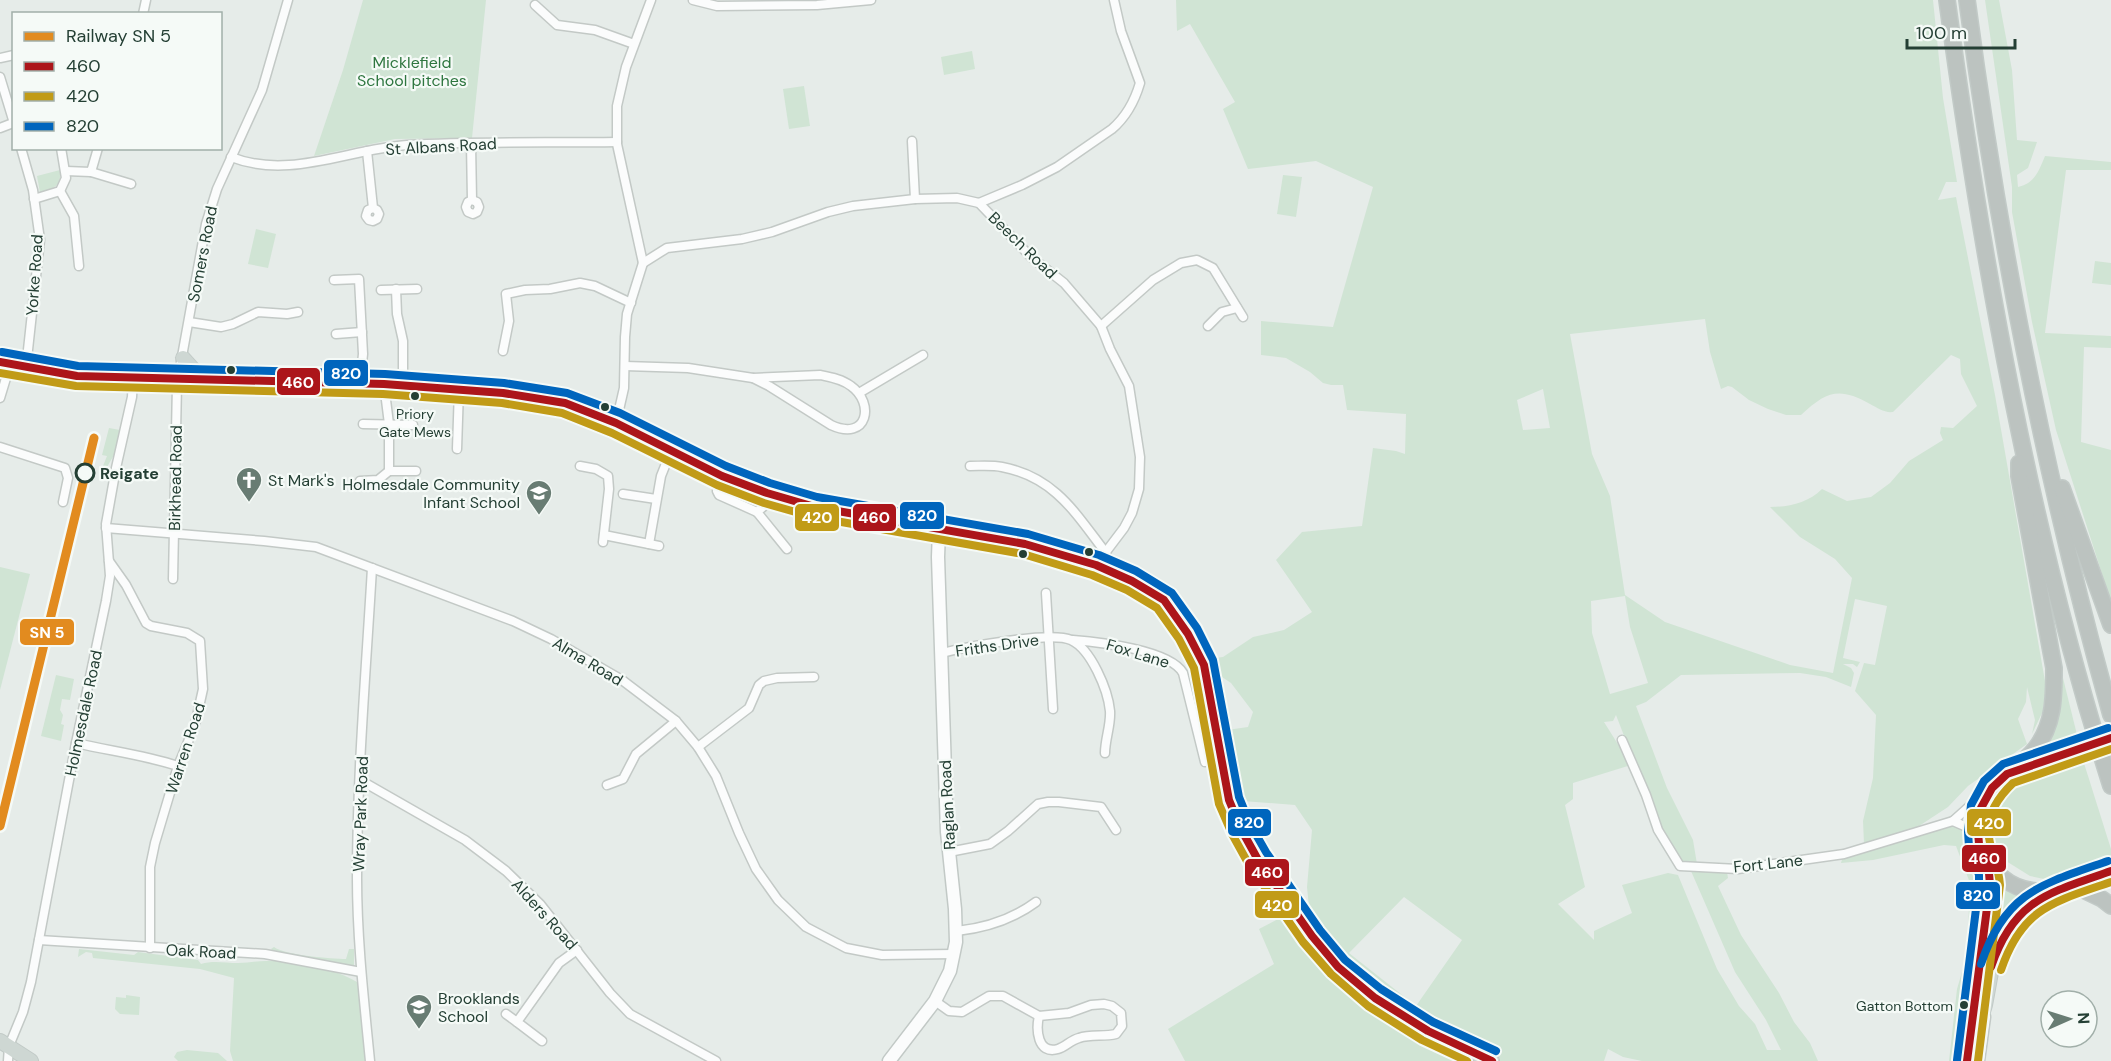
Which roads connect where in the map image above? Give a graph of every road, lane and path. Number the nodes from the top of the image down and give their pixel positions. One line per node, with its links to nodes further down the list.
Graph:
1 (288, 0): 19 (street, Somers Road)
2 (651, 0): 9 (street)
3 (693, 0): 4 (street)
4 (871, 0)
5 (1114, 0): 27 (street)
6 (1947, 0): 64 (highway)
7 (1967, 0): 60 (highway)
8 (535, 5): 9 (street)
9 (634, 44): 13 (street)
10 (0, 77): 11 (street)
11 (12, 119)
12 (912, 141): 25 (street)
13 (617, 142): 14 (street, St Albans Road); 29 (street)
14 (471, 144): 18 (street, St Albans Road); 26 (street)
15 (22, 150): 24 (street, Yorke Road)
16 (61, 150): 20 (street)
17 (97, 150): 21 (street)
18 (367, 151): 19 (street, St Albans Road); 28 (street)
19 (231, 157): 39 (street, Somers Road)
20 (66, 171): 21 (street); 23 (street)
21 (91, 172): 22 (street)
22 (131, 184)
23 (60, 191): 24 (street); 30 (street)
24 (34, 199): 49 (street, Yorke Road)
25 (915, 199): 27 (street, Beech Road); 29 (street, Beech Road)
26 (472, 200)
27 (979, 203): 40 (street, Beech Road)
28 (373, 208)
29 (643, 263): 35 (street)
30 (79, 266)
31 (334, 280): 42 (street)
32 (417, 288): 33 (street)
33 (396, 289): 34 (street); 56 (street)
34 (381, 290)
35 (631, 303): 44 (street); 48 (street)
36 (1237, 308): 38 (street); 40 (street); 41 (street)
37 (298, 312): 39 (street)
38 (1243, 317)
39 (189, 322): 46 (street, Somers Road)
40 (1101, 326): 86 (street, Beech Road)
41 (1208, 326)
42 (362, 332): 43 (street); 54 (street)
43 (336, 334)
44 (503, 351)
45 (923, 355): 58 (street)
46 (183, 358): 51 (street, Somers Road); 52 (main road)
47 (5, 364): 49 (main road); 59 (street)
48 (625, 366): 53 (street); 61 (street)
49 (26, 368): 50 (main road)
50 (133, 377): 51 (main road); 80 (street, Holmesdale Road)
51 (178, 378): 52 (main road); 82 (street, Birkhead Road)
52 (201, 378): 54 (main road)
53 (753, 378): 58 (street); 58 (street)
54 (360, 383): 55 (main road)
55 (384, 384): 56 (main road); 63 (street)
56 (403, 386): 57 (main road)
57 (459, 389): 61 (main road); 67 (street)
58 (859, 393)
59 (0, 398)
60 (2038, 420): 92 (highway); 98 (highway)
61 (616, 423): 68 (main road)
62 (363, 424): 63 (street)
63 (389, 424): 65 (street); 71 (street)
64 (2018, 424): 107 (highway); 110 (highway)
65 (413, 425)
66 (0, 447): 78 (street)
67 (457, 449)
68 (671, 451): 73 (main road); 77 (street)
69 (580, 466): 83 (street)
70 (970, 466): 86 (street)
71 (389, 471): 72 (street); 74 (street)
72 (416, 471)
73 (722, 476): 76 (main road); 79 (street)
74 (360, 481)
75 (624, 494): 77 (street)
76 (767, 494): 79 (street); 81 (main road)
77 (656, 499): 83 (street)
78 (63, 502)
79 (757, 513): 85 (street)
80 (106, 528): 82 (street, Alma Road); 87 (street, Holmesdale Road)
81 (939, 530): 88 (main road); 95 (street, Raglan Road)
82 (174, 533): 89 (street, Alma Road); 90 (street, Birkhead Road)
83 (649, 544): 84 (street)
84 (659, 546)
85 (787, 549)
86 (1106, 553): 88 (street, Beech Road)
87 (109, 560): 102 (street, Holmesdale Road); 106 (street, Warren Road)
88 (1096, 565): 138 (main road)
89 (372, 568): 99 (street, Alma Road); 108 (street, Wray Park Road)
90 (173, 579)
91 (1046, 593): 93 (street)
92 (2111, 626)
93 (1048, 639): 94 (street, Friths Drive); 95 (street, Friths Drive); 97 (street)
94 (1069, 639): 104 (street); 105 (street, Fox Lane)
95 (942, 653): 115 (street, Raglan Road)
96 (814, 677): 103 (street)
97 (1053, 709)
98 (2111, 715)
99 (676, 721): 103 (street, Alma Road); 109 (street)
100 (2111, 738): 107 (highway, bridge)
101 (1622, 740): 112 (street, Fort Lane)
102 (76, 743): 106 (street); 122 (street, Holmesdale Road)
103 (698, 747): 125 (street, Alma Road)
104 (1105, 753)
105 (1205, 762)
106 (178, 766): 123 (street, Warren Road)
107 (2007, 774): 111 (highway)
108 (360, 780): 124 (street, Alders Road); 126 (street, Wray Park Road)
109 (607, 785)
110 (2111, 786)
111 (1986, 796): 112 (street, Fort Lane); 114 (highway)
112 (1953, 820): 114 (street)
113 (1116, 830): 115 (street)
114 (1978, 832): 116 (highway)
115 (949, 852): 121 (street, Raglan Road)
116 (1984, 856): 118 (highway); 139 (main road)
117 (2108, 872): 118 (highway)
118 (2067, 887): 120 (highway); 140 (main road)
119 (1036, 902): 121 (street)
120 (2111, 906)
121 (957, 931): 125 (street, Raglan Road)
122 (39, 940): 123 (street, Oak Road); 132 (street, Holmesdale Road)
123 (150, 948): 126 (street, Oak Road)
124 (577, 950): 130 (street); 136 (street, Alders Road)
125 (954, 954): 127 (street, Raglan Road)
126 (362, 972): 135 (street, Wray Park Road)
127 (935, 1001): 129 (street); 137 (street, Raglan Road)
128 (506, 1014): 130 (street)
129 (1038, 1016): 129 (street)
130 (517, 1022): 131 (street)
131 (542, 1041)
132 (4, 1043): 133 (street, Holmesdale Road); 134 (main road)
133 (8, 1061)
134 (31, 1061)
135 (370, 1061)
136 (716, 1061)
137 (889, 1061)
138 (1492, 1061)
139 (1966, 1061)
140 (1976, 1061)

